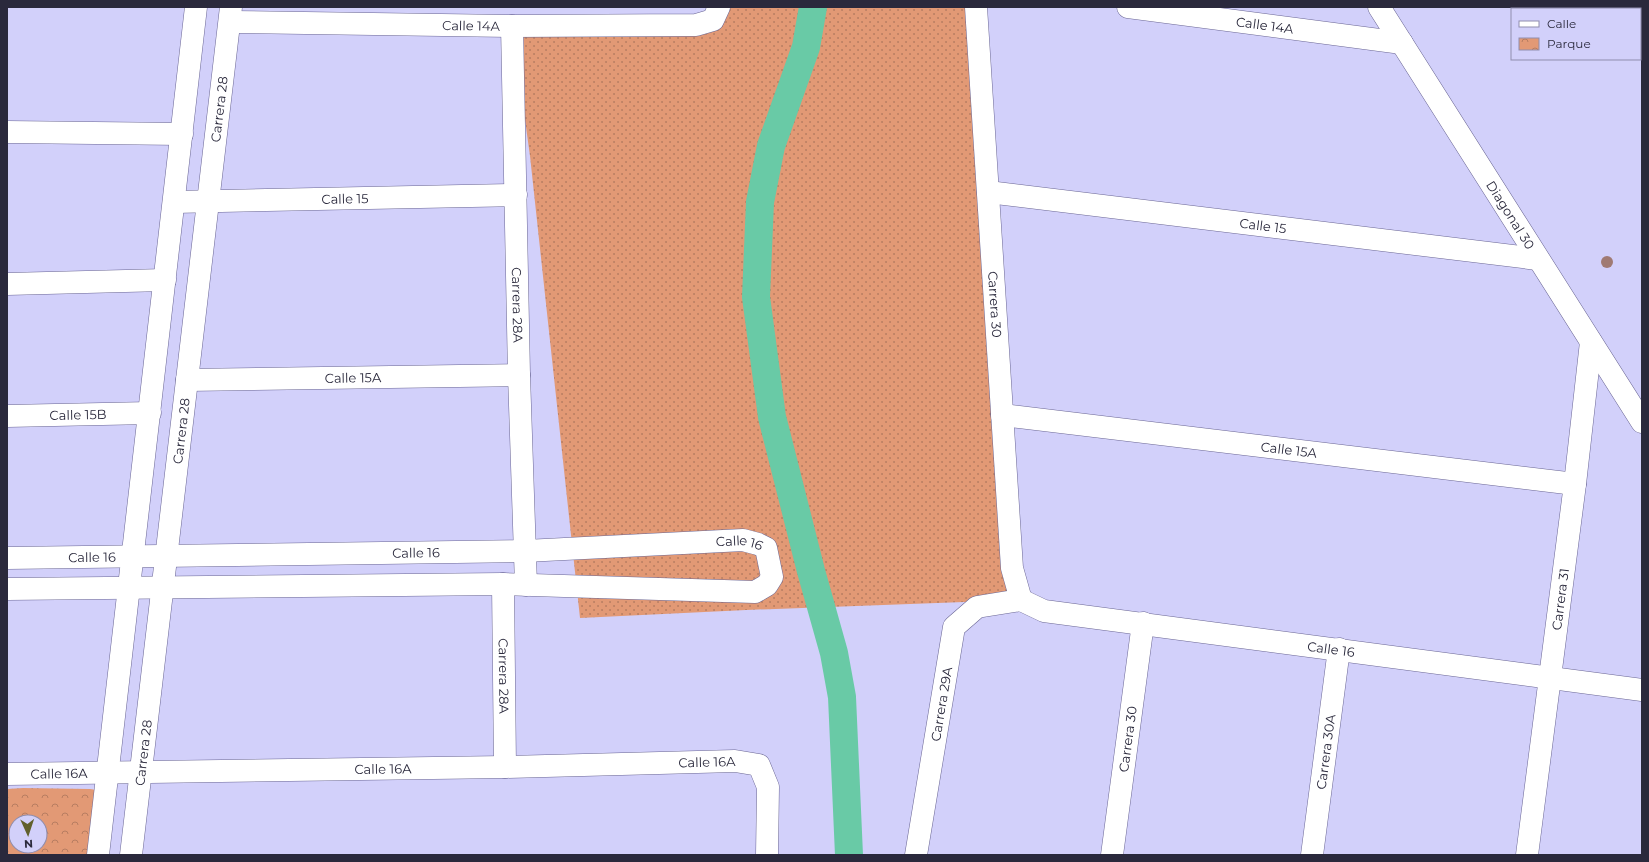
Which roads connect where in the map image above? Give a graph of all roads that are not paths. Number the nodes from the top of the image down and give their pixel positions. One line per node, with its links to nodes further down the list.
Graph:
1 (196, 7): 10 (street)
2 (976, 7): 11 (street, Carrera 30)
3 (1128, 7): 8 (street, Calle 14A)
4 (1379, 7): 8 (street, Diagonal 30)
5 (231, 14): 7 (street, Calle 14A); 13 (street, Carrera 28)
6 (716, 14): 7 (street, Calle 14A)
7 (512, 26): 12 (street, Carrera 28A)
8 (1402, 43): 15 (street, Diagonal 30)
9 (7, 132): 10 (street)
10 (182, 134): 14 (street)
11 (988, 192): 15 (street, Calle 15); 23 (street, Carrera 30)
12 (516, 196): 13 (street, Calle 15); 19 (street, Carrera 28A)
13 (209, 201): 14 (street, Calle 15); 20 (street, Carrera 28)
14 (174, 202): 16 (street)
15 (1538, 259): 18 (street, Diagonal 30)
16 (165, 280): 17 (street); 21 (street)
17 (7, 284)
18 (1591, 342): 24 (street, Diagonal 30); 25 (street, Carrera 31)
19 (519, 375): 20 (street, Calle 15A); 26 (street, Carrera 28A)
20 (187, 380): 28 (street, Carrera 28)
21 (150, 413): 22 (street, Calle 15B); 27 (street)
22 (7, 416)
23 (1002, 416): 25 (street, Calle 15A); 35 (street, Carrera 30)
24 (1642, 422)
25 (1575, 484): 38 (street, Carrera 31)
26 (525, 550): 28 (street, Calle 16); 31 (street, Carrera 28A); 31 (street, Calle 16)
27 (133, 557): 28 (street, Calle 16); 29 (street, Calle 16); 32 (street)
28 (166, 557): 33 (street, Carrera 28)
29 (7, 558)
30 (504, 584): 31 (street, Calle 16); 33 (street, Calle 16); 40 (street, Carrera 28A)
31 (526, 585)
32 (130, 588): 33 (street, Calle 16); 34 (street, Calle 16); 42 (street)
33 (162, 588): 41 (street, Carrera 28)
34 (7, 589)
35 (1021, 600): 36 (street, Calle 16); 47 (street, Carrera 29A)
36 (1143, 623): 37 (street, Calle 16); 48 (street, Carrera 30)
37 (1339, 650): 38 (street, Calle 16); 49 (street, Carrera 30A)
38 (1550, 678): 39 (street, Calle 16); 50 (street, Carrera 31)
39 (1642, 690)
40 (505, 767): 41 (street, Calle 16A); 46 (street, Calle 16A)
41 (141, 772): 42 (street, Calle 16A); 45 (street, Carrera 28)
42 (108, 773): 43 (street, Calle 16A); 44 (street)
43 (7, 774)
44 (98, 855)
45 (131, 855)
46 (767, 855)
47 (916, 855)
48 (1112, 855)
49 (1312, 855)
50 (1527, 855)

